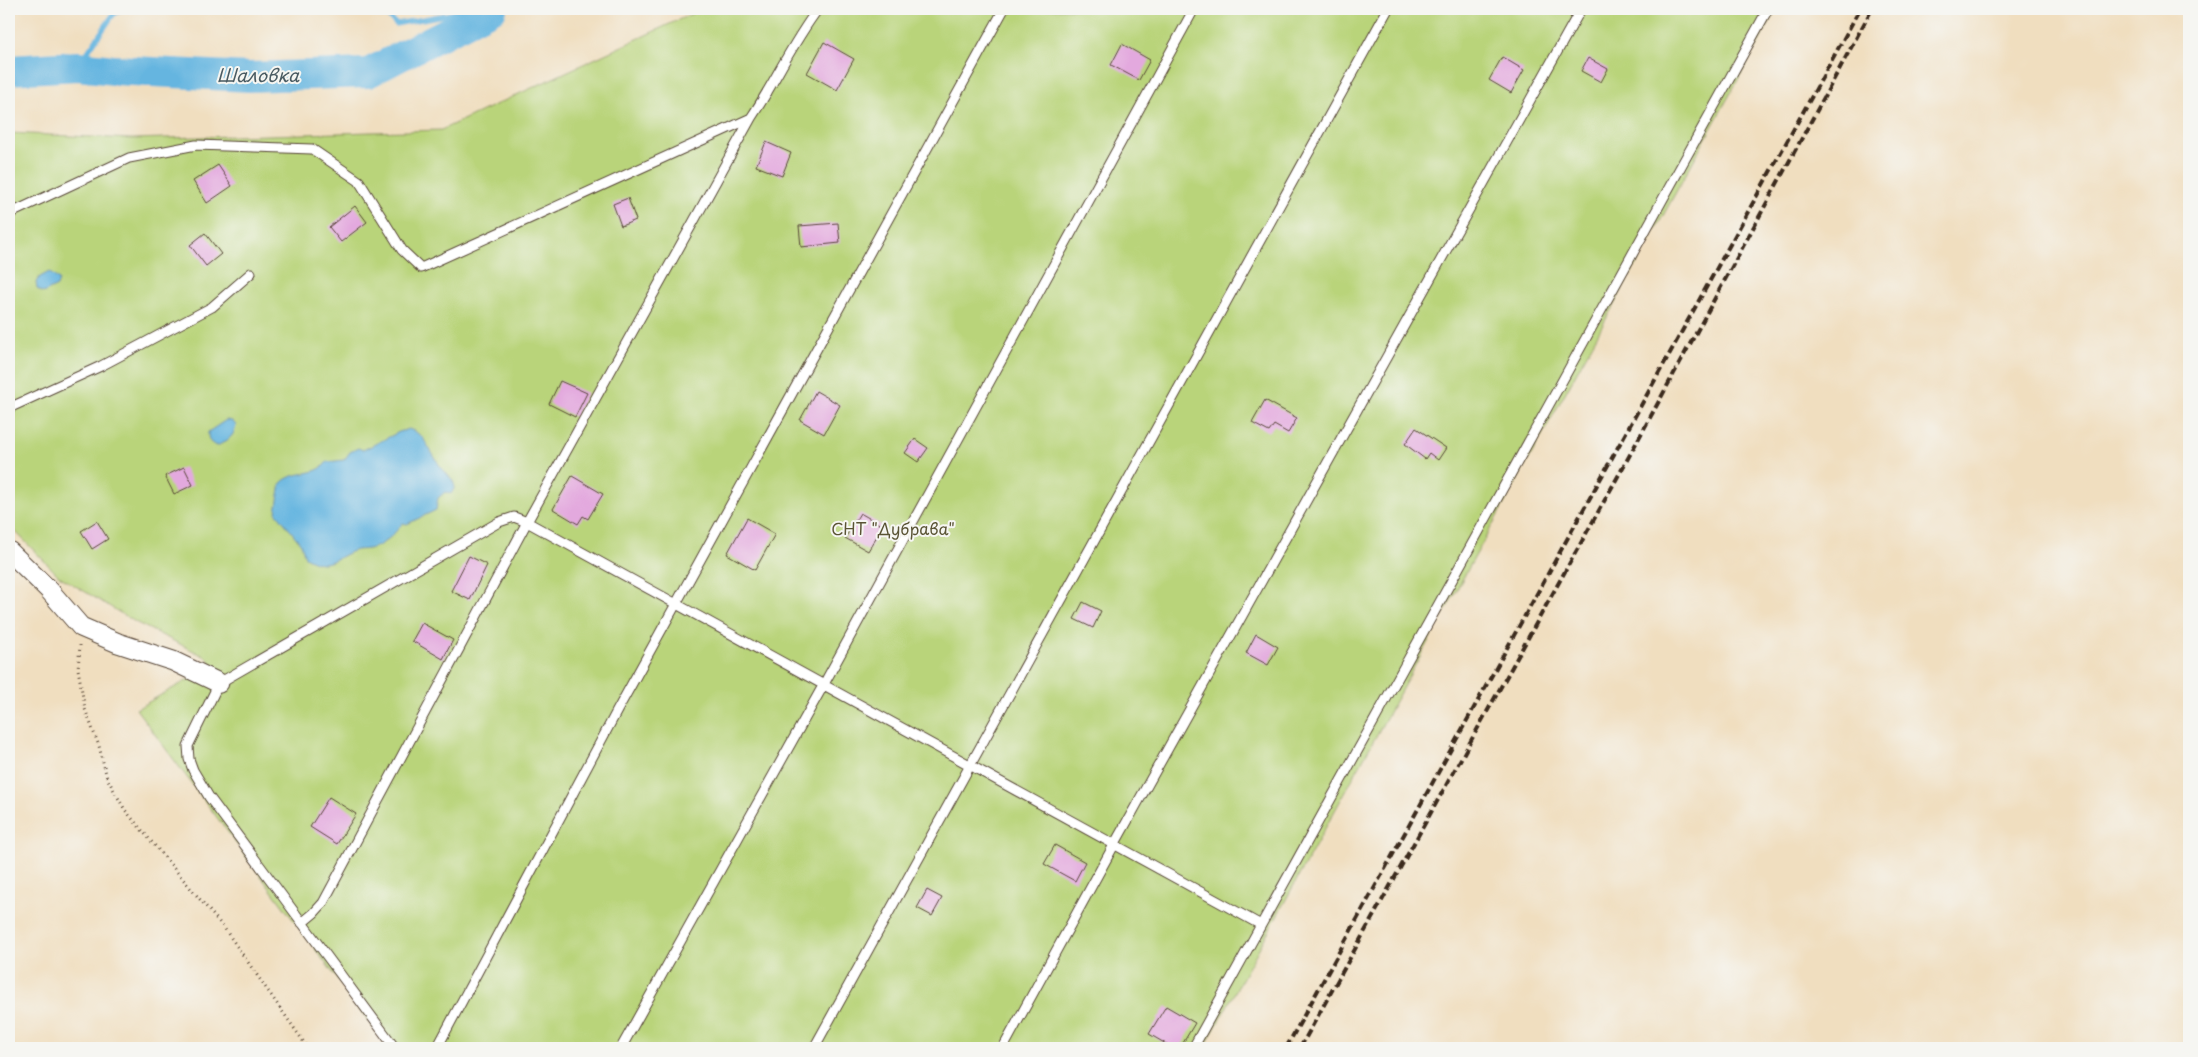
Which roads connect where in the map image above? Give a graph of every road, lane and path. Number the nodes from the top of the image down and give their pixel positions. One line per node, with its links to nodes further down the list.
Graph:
1 (818, 9): 7 (lane)
2 (1004, 9): 13 (lane)
3 (1194, 9): 16 (lane)
4 (1388, 9): 17 (lane)
5 (1580, 9): 18 (lane)
6 (1768, 9): 20 (lane)
7 (751, 118): 8 (lane); 11 (lane)
8 (9, 214)
9 (250, 273): 10 (lane)
10 (9, 408)
11 (527, 522): 13 (lane); 15 (lane); 19 (lane)
12 (9, 551): 14 (street)
13 (678, 604): 16 (lane); 23 (lane)
14 (81, 627): 15 (street); 21 (path)
15 (219, 683): 19 (lane)
16 (824, 684): 17 (lane); 24 (lane)
17 (970, 765): 18 (lane); 25 (lane)
18 (1114, 845): 20 (lane); 26 (lane)
19 (302, 923): 22 (lane)
20 (1260, 925): 27 (lane)
21 (308, 1048)
22 (395, 1048)
23 (437, 1048)
24 (621, 1048)
25 (814, 1048)
26 (1003, 1048)
27 (1193, 1048)

